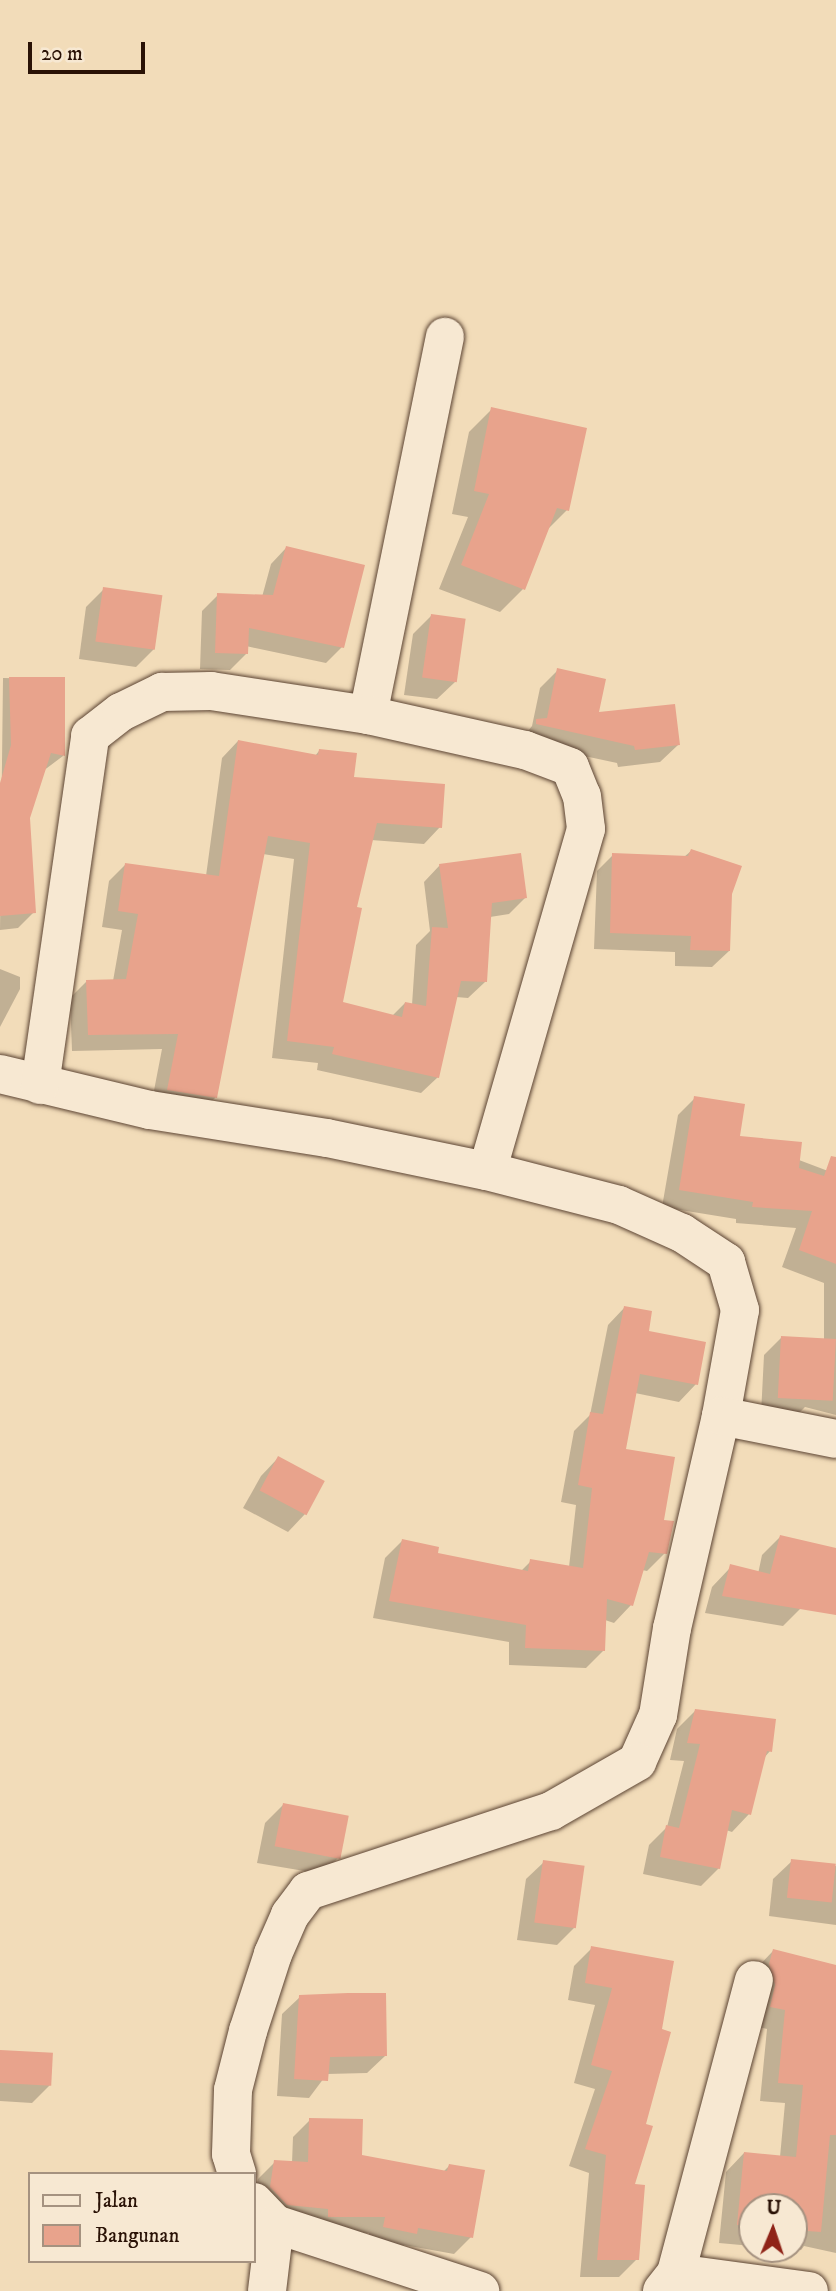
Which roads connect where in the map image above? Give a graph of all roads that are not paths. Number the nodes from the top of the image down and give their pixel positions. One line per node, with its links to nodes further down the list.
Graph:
1 (445, 337): 2 (street)
2 (368, 715): 4 (street); 5 (street)
3 (0, 1074): 4 (street)
4 (40, 1085): 5 (street)
5 (487, 1171): 6 (street)
6 (721, 1416): 7 (street); 9 (street)
7 (836, 1439)
8 (754, 1980): 11 (street)
9 (236, 2172)
10 (264, 2213): 12 (street); 13 (street)
11 (669, 2282): 14 (street)
12 (267, 2291)
13 (480, 2291)
14 (809, 2291)

